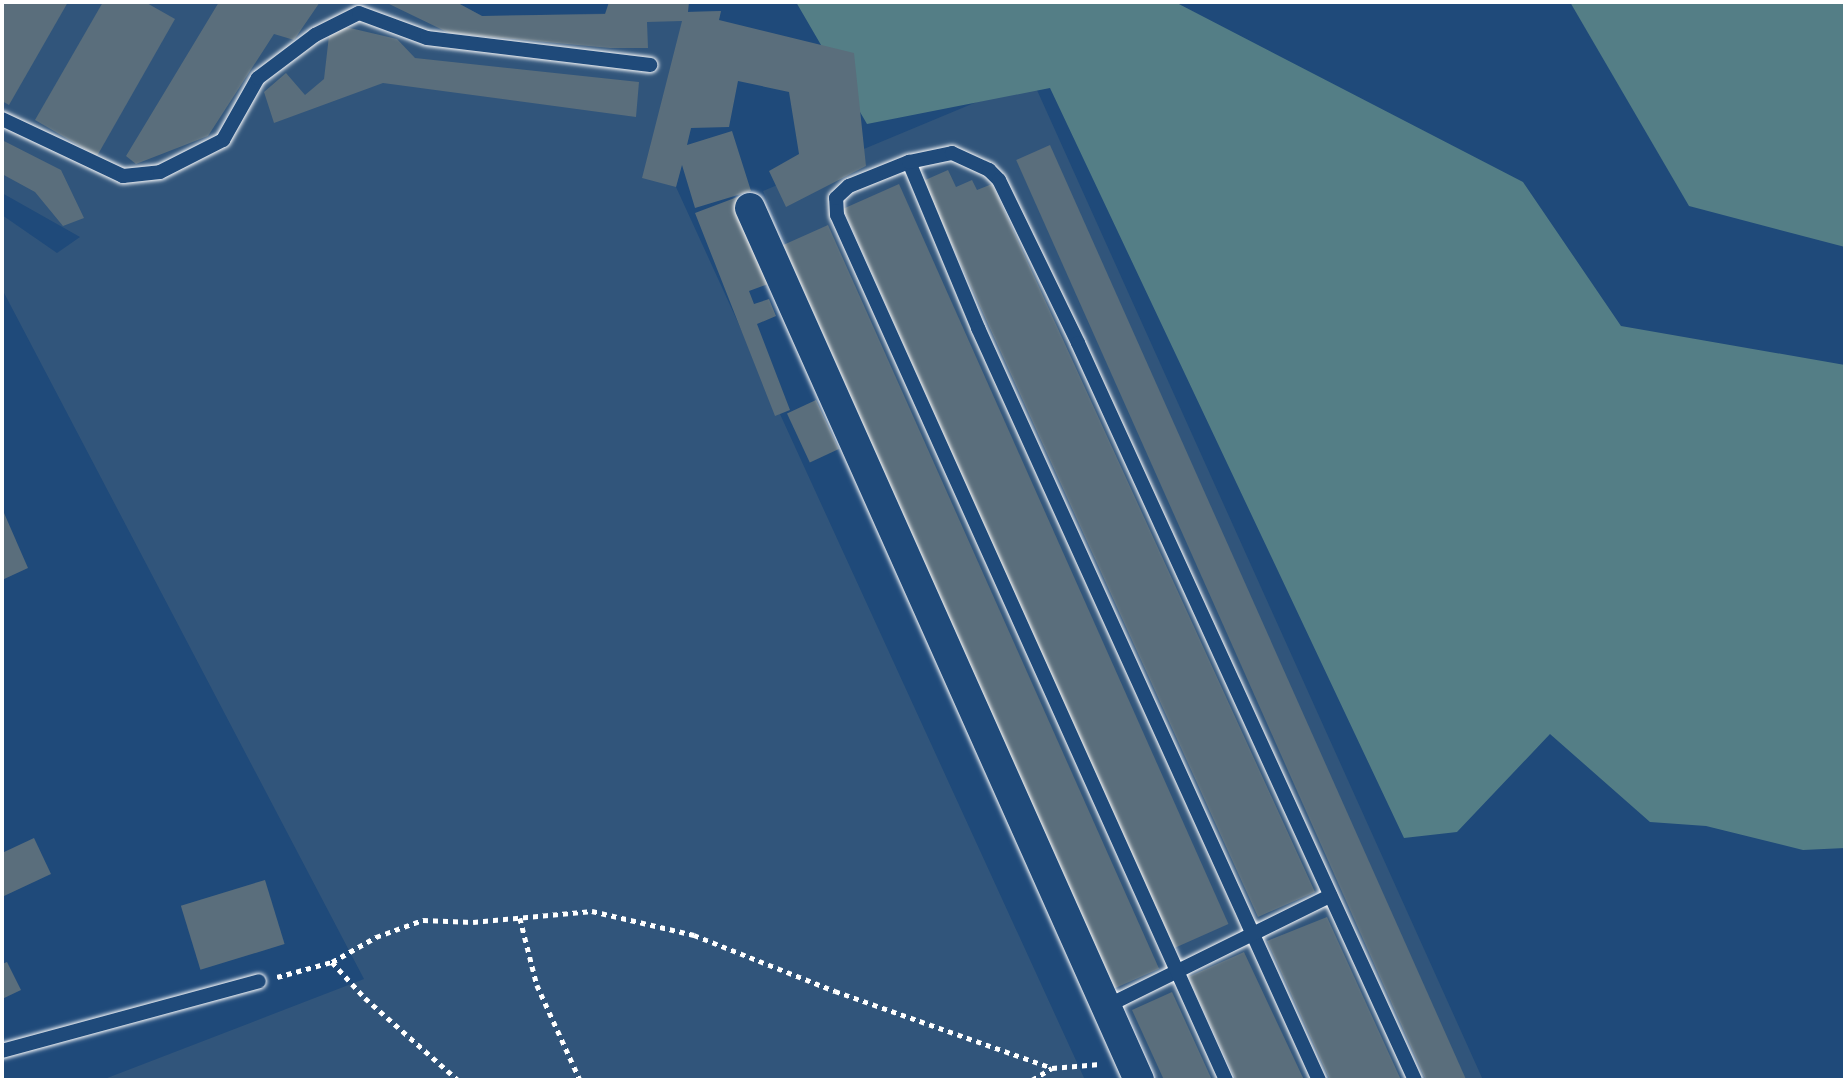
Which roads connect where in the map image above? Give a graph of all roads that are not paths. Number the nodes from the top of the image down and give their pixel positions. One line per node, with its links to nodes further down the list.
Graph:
1 (650, 65): 2 (lane)
2 (2, 120)
3 (909, 162): 5 (lane); 6 (lane); 7 (lane)
4 (750, 208): 9 (street)
5 (1330, 895): 6 (lane); 14 (lane)
6 (1252, 933): 7 (lane); 13 (lane)
7 (1177, 971): 9 (lane); 12 (lane)
8 (259, 981): 10 (lane)
9 (1107, 1006): 11 (street)
10 (2, 1051)
11 (1135, 1071)
12 (1226, 1080)
13 (1319, 1080)
14 (1415, 1080)

